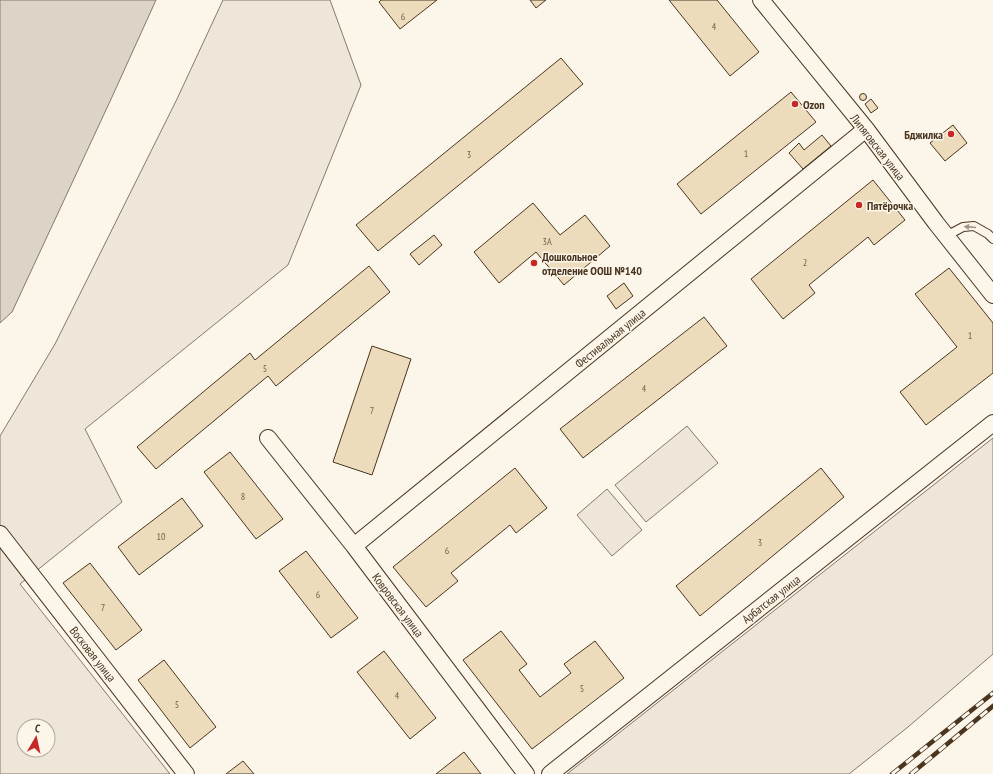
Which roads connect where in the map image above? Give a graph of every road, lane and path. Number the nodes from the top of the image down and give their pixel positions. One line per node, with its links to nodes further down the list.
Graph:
1 (761, 0): 2 (street, Липяговская улица)
2 (866, 129): 3 (street, Липяговская улица); 9 (street, Фестивальная улица)
3 (946, 236): 4 (lane, one-way to 3); 5 (street, Липяговская улица)
4 (993, 239)
5 (993, 295)
6 (993, 423): 12 (street, Арбатская улица)
7 (268, 438): 9 (street, Ковровская улица)
8 (0, 534): 10 (street, Восковая улица)
9 (354, 546): 11 (street, Ковровская улица)
10 (186, 774)
11 (526, 774)
12 (550, 774)

